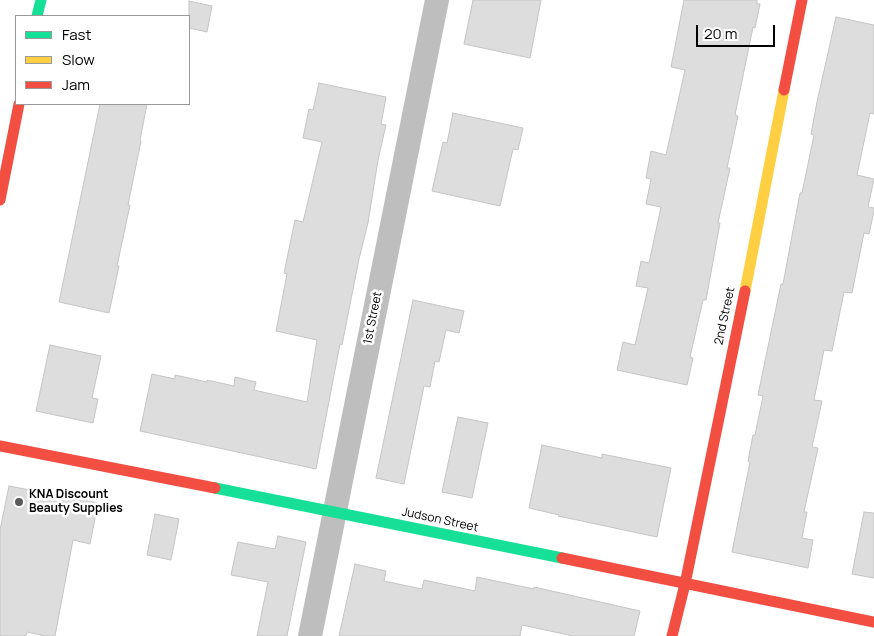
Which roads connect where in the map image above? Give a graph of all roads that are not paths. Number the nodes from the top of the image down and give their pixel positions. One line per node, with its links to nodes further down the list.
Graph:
1 (41, 0): 4 (street)
2 (437, 0): 8 (street, 1st Street)
3 (802, 0): 9 (street, 2nd Street)
4 (37, 15)
5 (20, 105): 6 (street)
6 (0, 200)
7 (0, 446): 8 (street, Judson Street)
8 (334, 512): 9 (street, Judson Street); 11 (street, 1st Street)
9 (685, 584): 10 (street, Judson Street); 12 (street, 2nd Street)
10 (874, 622)
11 (310, 636)
12 (672, 636)

